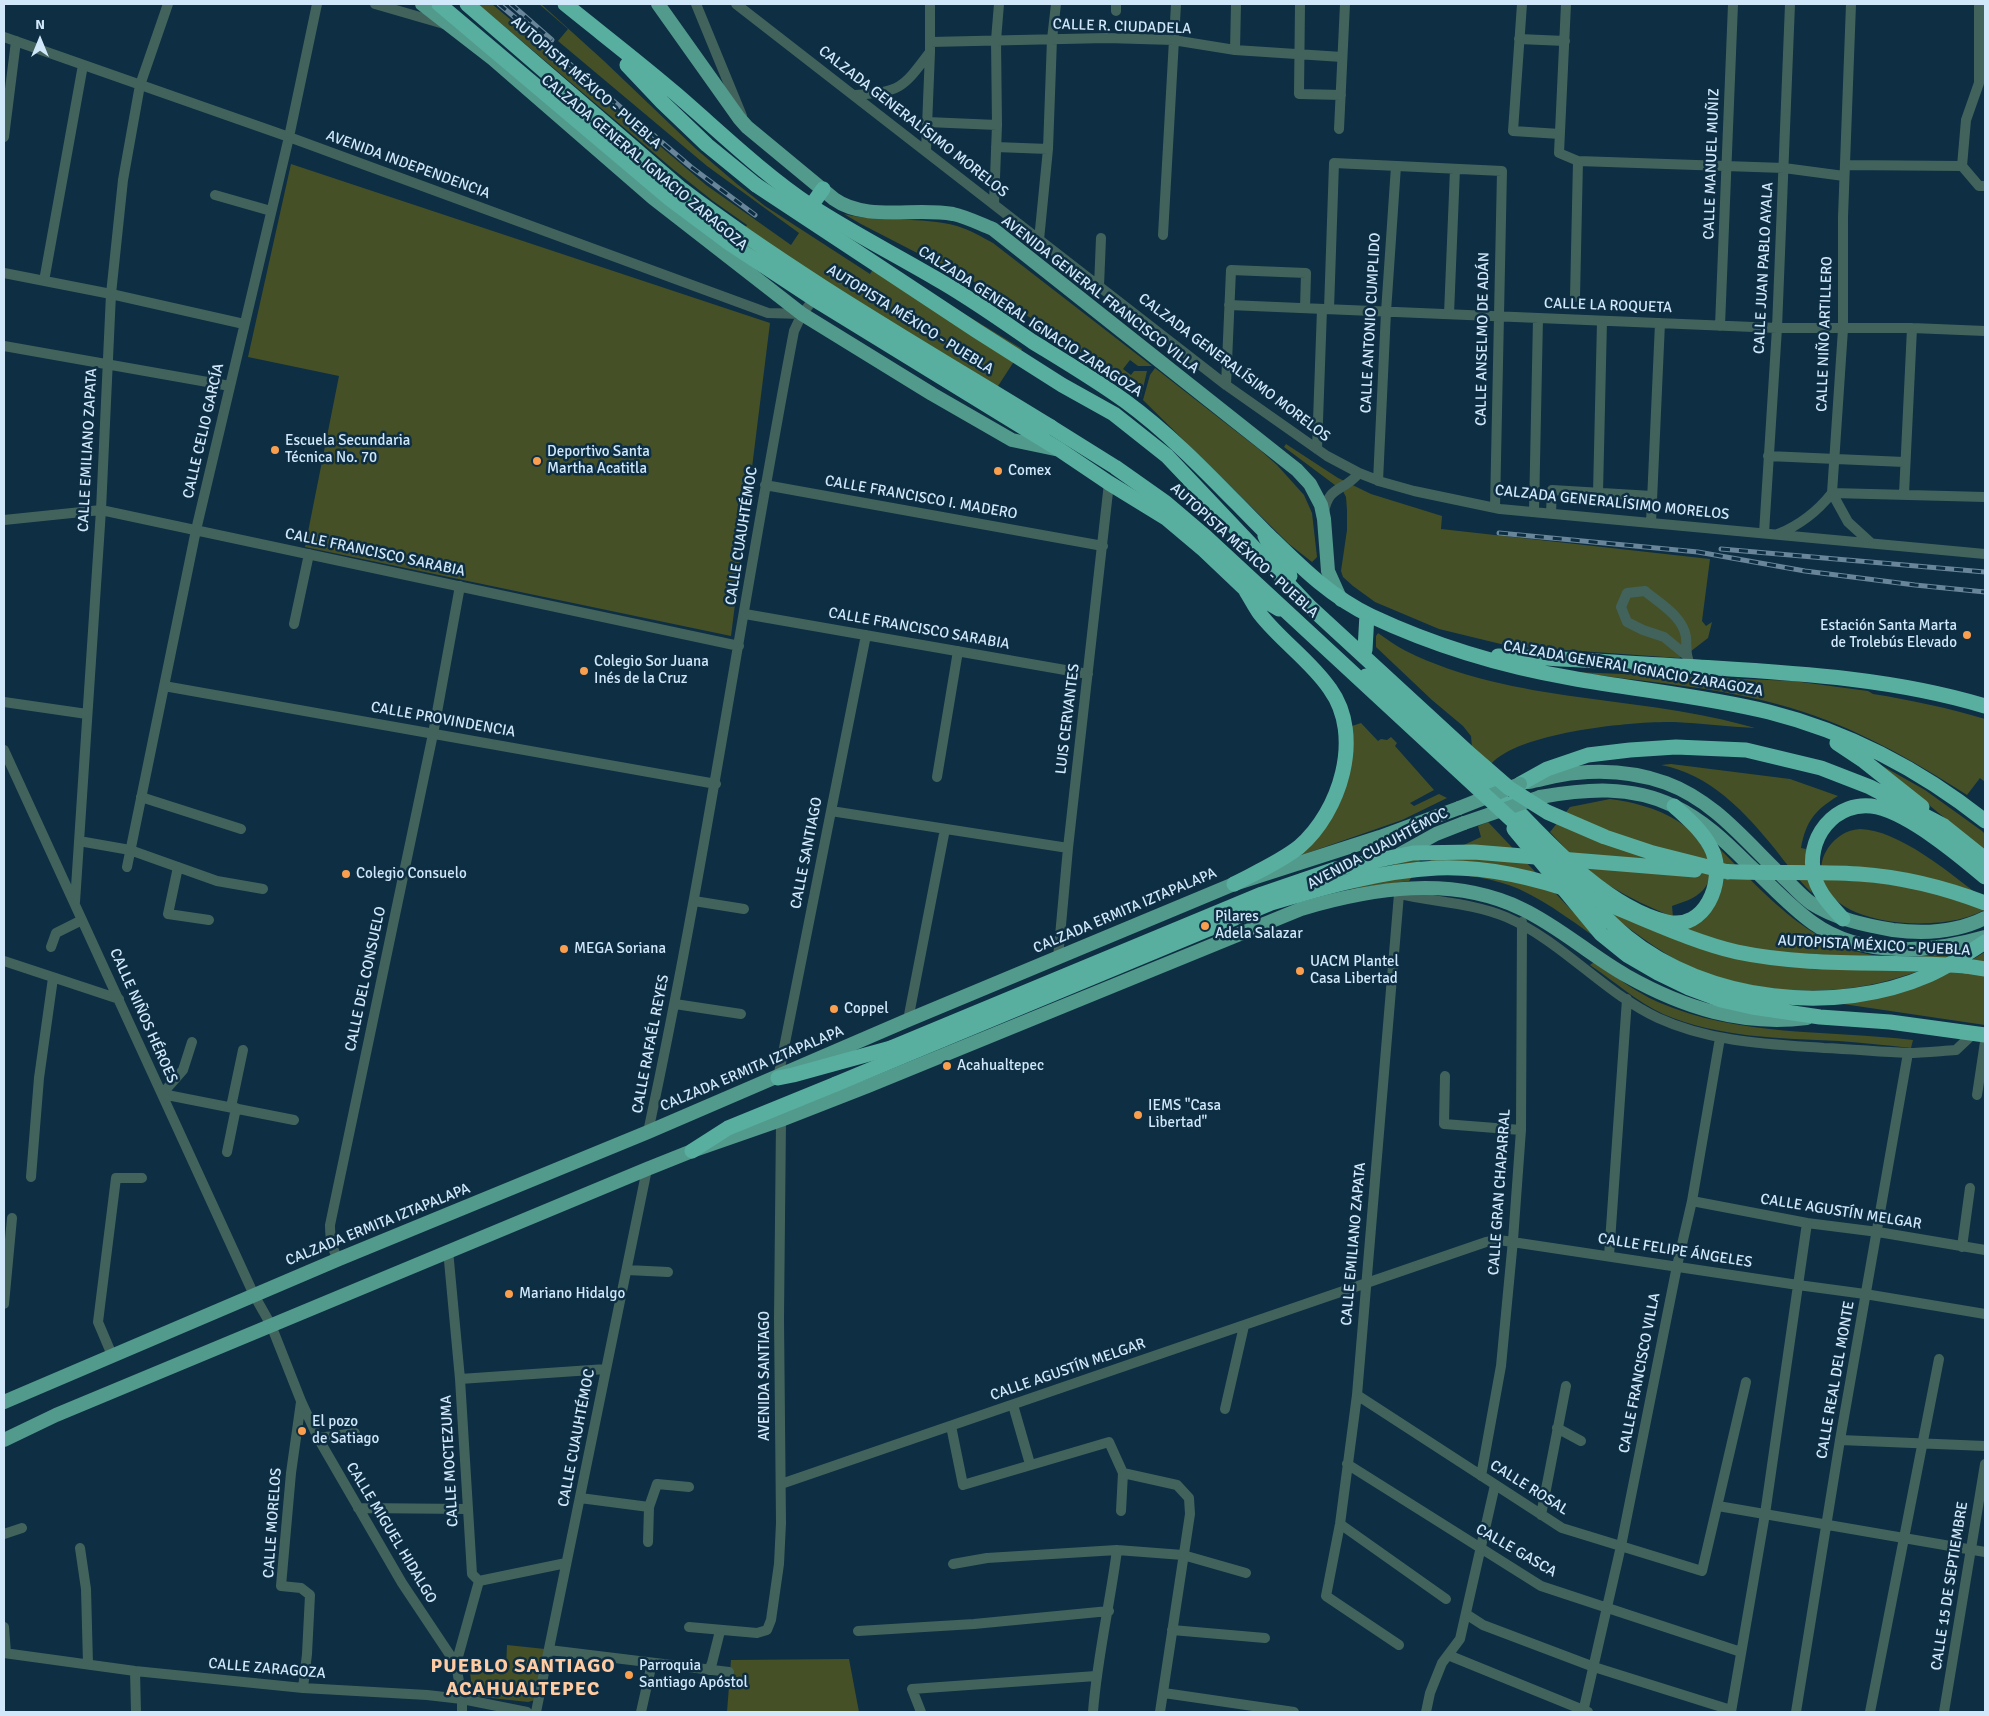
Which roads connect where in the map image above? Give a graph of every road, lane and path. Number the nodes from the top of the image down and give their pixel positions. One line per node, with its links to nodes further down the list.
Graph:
1 (168, 4): 39 (street, CALLE EMILIANO ZAPATA)
2 (317, 4): 48 (street, CALLE CELIO GARCÍA)
3 (375, 4): 24 (street)
4 (422, 4): 24 (main road, CALZADA GENERAL IGNACIO ZARAGOZA)
5 (439, 4): 33 (highway)
6 (467, 4): 177 (highway, AUTOPISTA MÉXICO - PUEBLA, bridge)
7 (565, 4): 25 (highway, CALZADA GENERAL IGNACIO ZARAGOZA)
8 (658, 4): 44 (main road, AVENIDA GENERAL FRANCISCO VILLA)
9 (696, 4): 44 (street)
10 (736, 4): 41 (street, CALZADA GENERALÍSIMO MORELOS)
11 (930, 4): 34 (street)
12 (999, 4): 29 (street)
13 (1056, 4): 27 (street)
14 (1176, 4): 30 (street)
15 (1236, 4): 35 (street)
16 (1300, 4): 36 (street)
17 (1345, 4): 37 (street)
18 (1522, 4): 28 (street)
19 (1566, 4): 32 (street)
20 (1733, 4): 53 (street, CALLE MANUEL MUÑIZ)
21 (1790, 4): 57 (street, CALLE JUAN PABLO AYALA)
22 (1851, 4): 54 (street, CALLE NIÑO ARTILLERO)
23 (1979, 4): 56 (street)
24 (451, 26): 33 (highway); 79 (main road, CALZADA GENERAL IGNACIO ZARAGOZA)
25 (591, 26): 64 (highway, CALZADA GENERAL IGNACIO ZARAGOZA); 147 (highway, AUTOPISTA MÉXICO - PUEBLA, bridge)
26 (4, 37): 31 (street, AVENIDA INDEPENDENCIA)
27 (1052, 39): 29 (street, CALLE R. CIUDADELA); 30 (street, CALLE R. CIUDADELA); 50 (street)
28 (1519, 39): 32 (street); 46 (street)
29 (996, 40): 34 (street, CALLE R. CIUDADELA); 43 (street)
30 (1173, 40): 35 (street, CALLE R. CIUDADELA); 66 (street)
31 (16, 41): 38 (street, AVENIDA INDEPENDENCIA); 47 (street)
32 (1565, 42): 46 (street)
33 (485, 43): 74 (highway, CALZADA GENERAL IGNACIO ZARAGOZA)
34 (930, 47): 41 (street); 42 (street)
35 (1235, 50): 36 (street, CALLE R. CIUDADELA)
36 (1300, 55): 37 (street, CALLE R. CIUDADELA); 40 (street)
37 (1342, 57): 40 (street)
38 (83, 64): 39 (street, AVENIDA INDEPENDENCIA); 70 (street)
39 (140, 85): 48 (street, AVENIDA INDEPENDENCIA); 72 (street, CALLE EMILIANO ZAPATA)
40 (1341, 94): 45 (street)
41 (855, 95): 51 (street, CALZADA GENERALÍSIMO MORELOS)
42 (928, 122): 43 (street); 51 (street)
43 (997, 125): 49 (street)
44 (747, 127): 61 (main road, AVENIDA GENERAL FRANCISCO VILLA)
45 (1339, 129)
46 (1560, 134): 52 (street)
47 (4, 137)
48 (288, 138): 65 (street, CALLE CELIO GARCÍA); 79 (street, AVENIDA INDEPENDENCIA)
49 (996, 147): 50 (street); 63 (street)
50 (1048, 149): 68 (street)
51 (926, 151): 63 (street, CALZADA GENERALÍSIMO MORELOS)
52 (1578, 162): 53 (street); 73 (street)
53 (1727, 165): 57 (street); 86 (street, CALLE MANUEL MUÑIZ)
54 (1845, 165): 56 (street); 59 (street, CALLE NIÑO ARTILLERO)
55 (1396, 166): 58 (street); 77 (street); 78 (street, CALLE ANTONIO CUMPLIDO)
56 (1962, 166): 60 (street)
57 (1784, 168): 59 (street); 87 (street, CALLE JUAN PABLO AYALA)
58 (1455, 169): 80 (street); 81 (street, CALLE ANSELMO DE ADÁN)
59 (1844, 176): 89 (street, CALLE NIÑO ARTILLERO)
60 (1985, 186)
61 (823, 189): 64 (highway); 113 (main road, AVENIDA GENERAL FRANCISCO VILLA)
62 (215, 195): 65 (street)
63 (994, 204): 68 (street, CALZADA GENERALÍSIMO MORELOS)
64 (811, 206): 116 (highway, CALZADA GENERAL IGNACIO ZARAGOZA)
65 (271, 211): 84 (street, CALLE CELIO GARCÍA)
66 (1163, 236)
67 (1101, 238): 71 (street)
68 (1039, 240): 71 (street, CALZADA GENERALÍSIMO MORELOS)
69 (4, 273): 70 (street)
70 (44, 281): 72 (street)
71 (1099, 286): 93 (street, CALZADA GENERALÍSIMO MORELOS)
72 (111, 294): 84 (street); 92 (street, CALLE EMILIANO ZAPATA)
73 (1574, 297)
74 (814, 299): 79 (street, CALLE CUAUHTÉMOC); 95 (highway, CALZADA GENERAL IGNACIO ZARAGOZA)
75 (1229, 306): 76 (street, CALLE LA ROQUETA); 76 (street); 93 (street)
76 (1305, 308): 77 (street, CALLE LA ROQUETA)
77 (1326, 309): 78 (street, CALLE LA ROQUETA); 96 (street)
78 (1386, 312): 80 (street, CALLE LA ROQUETA); 101 (street, CALLE ANTONIO CUMPLIDO)
79 (802, 314): 95 (main road, CALZADA GENERAL IGNACIO ZARAGOZA); 103 (street, CALLE CUAUHTÉMOC)
80 (1449, 314): 81 (street, CALLE LA ROQUETA)
81 (1498, 317): 82 (street, CALLE LA ROQUETA); 109 (street, CALLE ANSELMO DE ADÁN)
82 (1538, 318): 83 (street, CALLE LA ROQUETA); 111 (street)
83 (1602, 321): 85 (street, CALLE LA ROQUETA); 104 (street)
84 (244, 324): 94 (street, CALLE CELIO GARCÍA)
85 (1660, 324): 86 (street, CALLE LA ROQUETA); 107 (street)
86 (1720, 326): 87 (street, CALLE LA ROQUETA)
87 (1777, 328): 89 (street, CALLE LA ROQUETA); 97 (street, CALLE JUAN PABLO AYALA)
88 (1912, 328): 89 (street, CALLE LA ROQUETA); 90 (street, CALLE LA ROQUETA); 99 (street)
89 (1843, 329): 98 (street, CALLE NIÑO ARTILLERO)
90 (1985, 331)
91 (4, 346): 92 (street)
92 (108, 365): 94 (street); 110 (street, CALLE EMILIANO ZAPATA)
93 (1226, 385): 96 (street, CALZADA GENERALÍSIMO MORELOS)
94 (230, 386): 117 (street, CALLE CELIO GARCÍA)
95 (1060, 450): 102 (highway, CALZADA GENERAL IGNACIO ZARAGOZA)
96 (1318, 450): 100 (street, CALZADA GENERALÍSIMO MORELOS)
97 (1768, 456): 98 (street); 118 (street, CALLE JUAN PABLO AYALA)
98 (1834, 460): 99 (street); 105 (street, CALLE NIÑO ARTILLERO)
99 (1904, 462): 106 (street)
100 (1359, 473): 101 (street, CALZADA GENERALÍSIMO MORELOS); 113 (street)
101 (1378, 481): 109 (street, CALZADA GENERALÍSIMO MORELOS)
102 (1109, 483): 121 (street, LUIS CERVANTES); 125 (highway, CALZADA GENERAL IGNACIO ZARAGOZA)
103 (765, 485): 121 (street, CALLE FRANCISCO I. MADERO); 128 (street, CALLE CUAUHTÉMOC)
104 (1598, 493): 107 (street); 112 (street)
105 (1832, 493): 106 (street); 119 (street); 120 (street)
106 (1904, 494): 108 (street)
107 (1652, 496): 115 (street)
108 (1985, 497)
109 (1494, 508): 111 (street, CALZADA GENERALÍSIMO MORELOS)
110 (101, 510): 114 (street, CALLE FRANCISCO SARABIA); 117 (street, CALLE FRANCISCO SARABIA); 141 (street, CALLE EMILIANO ZAPATA)
111 (1534, 512): 112 (street, CALZADA GENERALÍSIMO MORELOS)
112 (1551, 513): 115 (street, CALZADA GENERALÍSIMO MORELOS)
113 (1324, 519): 126 (main road, AVENIDA GENERAL FRANCISCO VILLA)
114 (4, 520)
115 (1651, 523): 118 (street, CALZADA GENERALÍSIMO MORELOS)
116 (1260, 527): 126 (highway, CALZADA GENERAL IGNACIO ZARAGOZA); 133 (highway)
117 (196, 530): 122 (street, CALLE FRANCISCO SARABIA); 138 (street, CALLE CELIO GARCÍA)
118 (1764, 533): 119 (street, CALZADA GENERALÍSIMO MORELOS)
119 (1776, 534): 120 (street, CALZADA GENERALÍSIMO MORELOS)
120 (1872, 543): 123 (street, CALZADA GENERALÍSIMO MORELOS)
121 (1102, 546): 137 (street, LUIS CERVANTES)
122 (309, 554): 124 (street, CALLE FRANCISCO SARABIA); 130 (street)
123 (1985, 554)
124 (460, 586): 132 (street, CALLE FRANCISCO SARABIA); 143 (street, CALLE DEL CONSUELO)
125 (1244, 588): 127 (highway, CALZADA GENERAL IGNACIO ZARAGOZA); 164 (highway)
126 (1341, 600): 129 (highway, CALZADA GENERAL IGNACIO ZARAGOZA)
127 (1284, 612): 181 (highway); 193 (highway, CALZADA GENERAL IGNACIO ZARAGOZA)
128 (745, 614): 131 (street, CALLE FRANCISCO SARABIA); 132 (street, CALLE CUAUHTÉMOC)
129 (1367, 614): 133 (highway); 135 (highway, CALZADA GENERAL IGNACIO ZARAGOZA)
130 (294, 624)
131 (866, 635): 134 (street, CALLE FRANCISCO SARABIA); 150 (street, CALLE SANTIAGO)
132 (739, 646): 146 (street, CALLE CUAUHTÉMOC)
133 (1365, 650): 149 (highway)
134 (958, 651): 137 (street, CALLE FRANCISCO SARABIA); 145 (street)
135 (1471, 655): 136 (highway); 142 (highway, CALZADA GENERAL IGNACIO ZARAGOZA)
136 (1689, 661): 136 (street); 140 (highway)
137 (1088, 674): 156 (street, LUIS CERVANTES)
138 (164, 686): 143 (street, CALLE PROVINDENCIA); 148 (street, CALLE CELIO GARCÍA)
139 (4, 702): 141 (street)
140 (1985, 706)
141 (88, 714): 155 (street, CALLE EMILIANO ZAPATA)
142 (1811, 726): 151 (highway, CALZADA GENERAL IGNACIO ZARAGOZA); 152 (highway)
143 (433, 734): 146 (street, CALLE PROVINDENCIA); 224 (street, CALLE DEL CONSUELO)
144 (4, 750): 168 (street, CALLE NIÑOS HÉROES)
145 (937, 778)
146 (716, 784): 167 (street, CALLE RAFAÉL REYES)
147 (1514, 786): 152 (highway); 161 (highway, AUTOPISTA MÉXICO - PUEBLA, bridge); 163 (main road, CALZADA ERMITA IZTAPALAPA, bridge); 174 (main road)
148 (141, 797): 153 (street); 157 (street, CALLE CELIO GARCÍA)
149 (1674, 806): 171 (main road, AVENIDA CUAUHTÉMOC, bridge); 180 (main road, AVENIDA CUAUHTÉMOC)
150 (831, 810): 154 (street); 201 (street, CALLE SANTIAGO)
151 (1985, 821)
152 (1944, 826): 158 (highway)
153 (241, 829)
154 (946, 829): 156 (street); 194 (street)
155 (79, 841): 157 (street); 168 (street, CALLE EMILIANO ZAPATA)
156 (1068, 848): 184 (street, LUIS CERVANTES)
157 (130, 850): 159 (street, CALLE CELIO GARCÍA); 160 (street)
158 (1985, 859)
159 (127, 867)
160 (178, 867): 165 (street); 176 (street)
161 (1728, 872): 169 (highway, bridge); 201 (highway, bridge)
162 (1985, 877): 174 (highway)
163 (1250, 879): 164 (main road, CALZADA ERMITA IZTAPALAPA); 179 (main road)
164 (1234, 884): 184 (main road, CALZADA ERMITA IZTAPALAPA)
165 (263, 889)
166 (1399, 891): 171 (main road); 172 (main road); 178 (street); 228 (street, CALLE EMILIANO ZAPATA)
167 (694, 900): 170 (street); 191 (street, CALLE RAFAÉL REYES)
168 (75, 903): 175 (street, CALLE NIÑOS HÉROES)
169 (1985, 903)
170 (744, 909)
171 (1300, 909): 179 (main road)
172 (1522, 909): 178 (street, CALLE GRAN CHAPARRAL); 182 (main road)
173 (1985, 918): 174 (main road)
174 (1843, 919)
175 (82, 920): 183 (street); 189 (street, CALLE NIÑOS HÉROES)
176 (209, 920)
177 (1656, 923): 187 (highway, AUTOPISTA MÉXICO - PUEBLA, bridge); 209 (highway, bridge)
178 (1522, 926): 185 (street); 207 (street, CALLE GRAN CHAPARRAL)
179 (1257, 927): 206 (main road)
180 (1985, 937)
181 (1985, 942)
182 (1581, 945): 185 (street); 193 (main road)
183 (51, 947)
184 (1058, 958): 194 (main road, CALZADA ERMITA IZTAPALAPA)
185 (1573, 959): 190 (street)
186 (4, 961): 188 (street)
187 (1985, 969)
188 (53, 978): 189 (street); 212 (street)
189 (119, 999): 202 (street, CALLE NIÑOS HÉROES)
190 (1627, 999): 196 (street); 223 (street)
191 (675, 1004): 192 (street); 208 (street, CALLE RAFAÉL REYES)
192 (741, 1014)
193 (1820, 1017): 195 (highway)
194 (908, 1020): 201 (main road, CALZADA ERMITA IZTAPALAPA)
195 (1981, 1037): 199 (street); 203 (street)
196 (1720, 1038): 199 (street); 215 (street, CALLE FRANCISCO VILLA)
197 (192, 1042): 202 (street)
198 (243, 1050): 204 (street)
199 (1908, 1053): 218 (street, CALLE REAL DEL MONTE)
200 (1445, 1076): 207 (street)
201 (778, 1078): 208 (main road, CALZADA ERMITA IZTAPALAPA)
202 (162, 1094): 204 (street); 231 (street, CALLE NIÑOS HÉROES)
203 (1978, 1095)
204 (233, 1108): 205 (street); 210 (street)
205 (294, 1120)
206 (781, 1120): 209 (main road); 261 (street, AVENIDA SANTIAGO)
207 (1521, 1130): 219 (street, CALLE GRAN CHAPARRAL)
208 (648, 1132): 224 (main road, CALZADA ERMITA IZTAPALAPA)
209 (692, 1151): 211 (main road)
210 (227, 1152)
211 (647, 1169): 221 (main road); 226 (street, CALLE CUAUHTÉMOC)
212 (31, 1177)
213 (142, 1178): 236 (street)
214 (1970, 1188): 220 (street)
215 (1692, 1201): 217 (street, CALLE AGUSTÍN MELGAR); 225 (street, CALLE FRANCISCO VILLA)
216 (12, 1218): 232 (street)
217 (1807, 1223): 218 (street, CALLE AGUSTÍN MELGAR); 229 (street)
218 (1878, 1232): 220 (street, CALLE AGUSTÍN MELGAR); 230 (street, CALLE REAL DEL MONTE)
219 (1513, 1240): 223 (street, CALLE FELIPE ÁNGELES); 228 (street, CALLE FELIPE ÁNGELES); 260 (street, CALLE GRAN CHAPARRAL)
220 (1962, 1247): 222 (street, CALLE AGUSTÍN MELGAR)
221 (448, 1250): 234 (main road); 239 (street, CALLE MOCTEZUMA)
222 (1985, 1250)
223 (1609, 1256): 225 (street, CALLE FELIPE ÁNGELES)
224 (339, 1260): 231 (main road, CALZADA ERMITA IZTAPALAPA)
225 (1677, 1266): 229 (street, CALLE FELIPE ÁNGELES); 278 (street, CALLE FRANCISCO VILLA)
226 (627, 1270): 227 (street); 238 (street, CALLE CUAUHTÉMOC)
227 (668, 1272)
228 (1365, 1284): 235 (street, CALLE AGUSTÍN MELGAR); 242 (street, CALLE EMILIANO ZAPATA)
229 (1798, 1285): 230 (street, CALLE FELIPE ÁNGELES); 270 (street)
230 (1865, 1294): 233 (street, CALLE FELIPE ÁNGELES); 252 (street, CALLE REAL DEL MONTE)
231 (254, 1295): 234 (street, CALLE NIÑOS HÉROES); 236 (main road, CALZADA ERMITA IZTAPALAPA)
232 (4, 1304)
233 (1985, 1314)
234 (271, 1325): 243 (street, CALLE MIGUEL HIDALGO); 251 (main road)
235 (1244, 1326): 245 (street, CALLE AGUSTÍN MELGAR); 246 (street)
236 (112, 1356): 244 (main road, CALZADA ERMITA IZTAPALAPA)
237 (1939, 1358): 254 (street)
238 (606, 1369): 239 (street); 264 (street, CALLE CUAUHTÉMOC)
239 (460, 1379): 268 (street, CALLE MOCTEZUMA)
240 (1746, 1382): 265 (street)
241 (1566, 1386): 248 (street)
242 (1356, 1395): 257 (street, CALLE EMILIANO ZAPATA); 260 (street, CALLE ROSAL)
243 (301, 1400): 250 (street, CALLE MIGUEL HIDALGO); 312 (street, CALLE MORELOS)
244 (4, 1402)
245 (1013, 1404): 247 (street, CALLE AGUSTÍN MELGAR); 256 (street)
246 (1225, 1409)
247 (951, 1426): 256 (street); 261 (street, CALLE AGUSTÍN MELGAR)
248 (1557, 1428): 253 (street); 271 (street)
249 (356, 1433): 250 (street)
250 (318, 1438): 267 (street, CALLE MIGUEL HIDALGO)
251 (4, 1440)
252 (1840, 1440): 254 (street); 273 (street, CALLE REAL DEL MONTE)
253 (1580, 1441)
254 (1923, 1445): 255 (street); 276 (street)
255 (1985, 1446)
256 (1030, 1464): 259 (street)
257 (1347, 1464): 272 (street, CALLE EMILIANO ZAPATA); 281 (street, CALLE GASCA)
258 (1985, 1464): 282 (street, CALLE 15 DE SEPTIEMBRE)
259 (1123, 1473): 269 (street); 284 (street)
260 (1481, 1476): 262 (street, CALLE ROSAL)
261 (780, 1484): 296 (street, AVENIDA SANTIAGO)
262 (1495, 1485): 271 (street, CALLE ROSAL); 281 (street)
263 (689, 1487): 266 (street)
264 (580, 1498): 266 (street); 285 (street, CALLE CUAUHTÉMOC)
265 (1718, 1506): 270 (street); 278 (street, CALLE ROSAL)
266 (649, 1507): 277 (street)
267 (358, 1508): 268 (street); 306 (street, CALLE MIGUEL HIDALGO)
268 (468, 1509): 288 (street, CALLE MOCTEZUMA)
269 (1120, 1511)
270 (1765, 1514): 273 (street); 301 (street)
271 (1541, 1515): 278 (street, CALLE ROSAL)
272 (1340, 1524): 289 (street); 299 (street, CALLE EMILIANO ZAPATA)
273 (1827, 1525): 276 (street); 327 (street, CALLE REAL DEL MONTE)
274 (22, 1528): 275 (street)
275 (4, 1534)
276 (1903, 1538): 282 (street); 328 (street)
277 (648, 1542)
278 (1621, 1546): 290 (street, CALLE FRANCISCO VILLA)
279 (80, 1548): 305 (street)
280 (1117, 1550): 284 (street); 286 (street); 291 (street)
281 (1480, 1550): 290 (street, CALLE GASCA); 292 (street)
282 (1971, 1550): 283 (street); 329 (street, CALLE 15 DE SEPTIEMBRE)
283 (1985, 1552)
284 (1183, 1555): 287 (street); 295 (street)
285 (566, 1563): 288 (street); 300 (street, CALLE CUAUHTÉMOC)
286 (953, 1564)
287 (1246, 1573)
288 (479, 1581): 306 (street)
289 (1446, 1599)
290 (1607, 1609): 301 (street, CALLE GASCA); 307 (street, CALLE FRANCISCO VILLA)
291 (1109, 1611): 297 (street); 311 (street)
292 (1466, 1614): 303 (street); 307 (street)
293 (4, 1627): 302 (street)
294 (689, 1627): 296 (street)
295 (1172, 1630): 298 (street); 313 (street)
296 (720, 1631): 308 (street)
297 (858, 1631)
298 (1265, 1638)
299 (1399, 1645)
300 (549, 1650): 304 (street); 319 (street, CALLE CUAUHTÉMOC)
301 (1742, 1652): 315 (street)
302 (5, 1653): 305 (street, CALLE ZARAGOZA)
303 (1448, 1655): 325 (street); 326 (street)
304 (652, 1663): 308 (street); 320 (street)
305 (88, 1664): 309 (street, CALLE ZARAGOZA)
306 (456, 1664): 314 (street, CALLE MIGUEL HIDALGO)
307 (1594, 1667): 315 (street); 326 (street, CALLE FRANCISCO VILLA)
308 (709, 1670): 310 (street)
309 (135, 1671): 312 (street, CALLE ZARAGOZA); 316 (street)
310 (729, 1672)
311 (1096, 1676): 321 (street); 322 (street)
312 (303, 1688): 314 (street, CALLE ZARAGOZA)
313 (1164, 1693): 323 (street); 324 (street)
314 (462, 1699): 317 (street); 318 (street, CALLE ZARAGOZA)
315 (1731, 1711)
316 (136, 1712)
317 (462, 1712)
318 (525, 1712)
319 (536, 1712)
320 (641, 1712)
321 (921, 1712)
322 (1093, 1712)
323 (1160, 1712)
324 (1294, 1712)
325 (1426, 1712)
326 (1585, 1712)
327 (1796, 1712)
328 (1870, 1712)
329 (1944, 1712)

